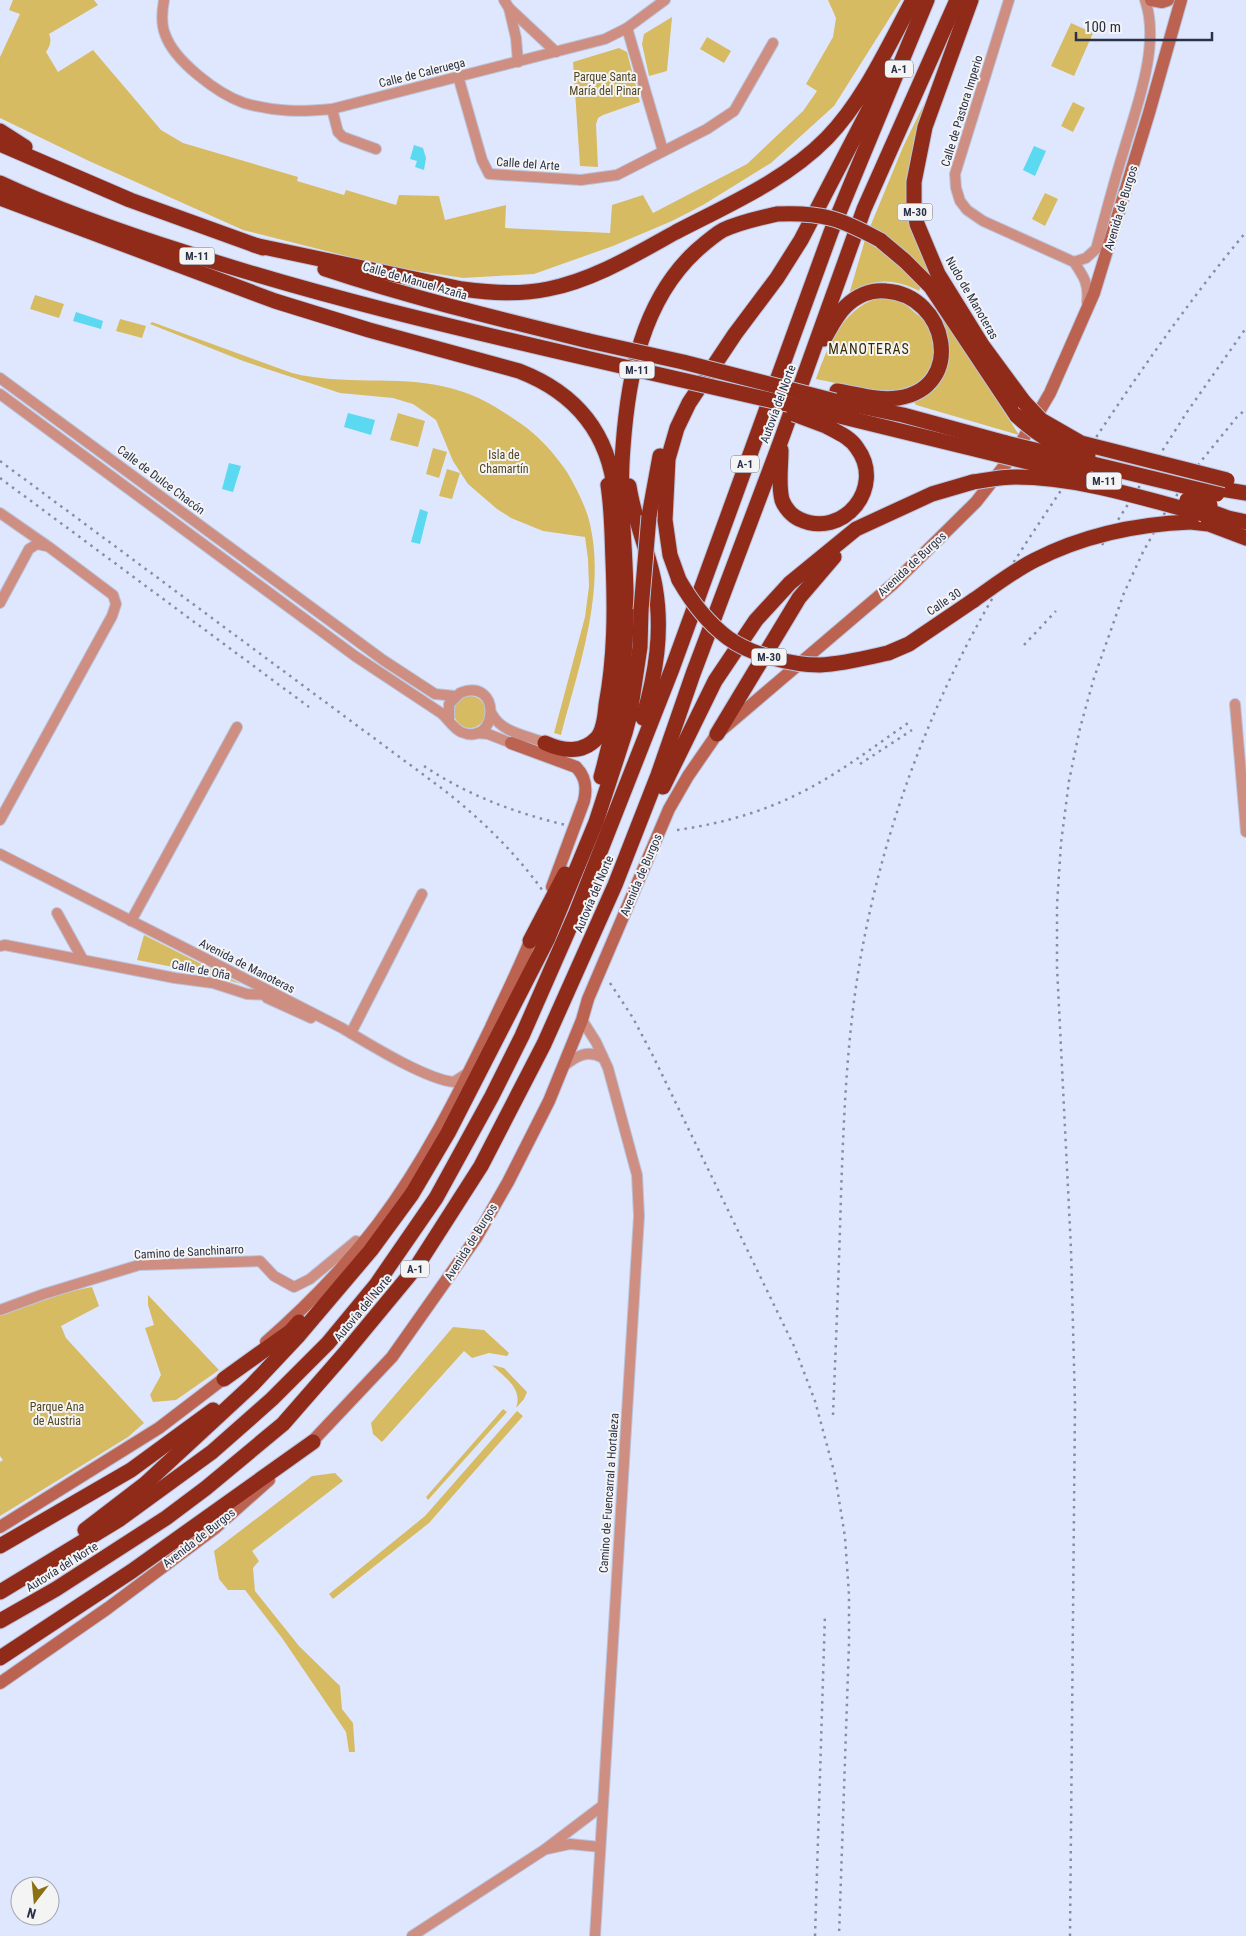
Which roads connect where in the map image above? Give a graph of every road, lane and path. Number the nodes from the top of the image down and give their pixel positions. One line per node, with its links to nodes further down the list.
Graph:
1 (164, 0): 17 (street, Calle de Caleruega)
2 (665, 0): 12 (street, Calle de Caleruega)
3 (957, 0): 32 (highway, Autovía del Norte / A-1)
4 (971, 0): 39 (highway, Nudo de Manoteras / M-30)
5 (1009, 0): 29 (street, Calle de Pastora Imperio)
6 (1145, 0): 29 (street, Avenida de Burgos)
7 (1152, 0): 8 (street)
8 (1168, 0)
9 (1182, 0): 30 (street, Avenida de Burgos)
10 (922, 2): 28 (highway); 40 (highway, M-30); 77 (highway, Autovía del Norte / A-1)
11 (507, 4): 14 (street); 15 (street)
12 (627, 28): 14 (street, Calle de Caleruega); 21 (street)
13 (773, 43): 21 (street, Calle del Arte)
14 (556, 52): 15 (street, Calle de Caleruega)
15 (518, 62): 16 (street, Calle de Caleruega)
16 (458, 76): 17 (street, Calle de Caleruega); 21 (street, Calle del Arte)
17 (332, 109): 20 (street)
18 (0, 131): 22 (highway)
19 (0, 144): 22 (highway, Calle de Manuel Azaña / M-11)
20 (376, 149)
21 (663, 151)
22 (48, 165): 28 (highway, Calle de Manuel Azaña / M-11)
23 (0, 183): 25 (highway, M-11)
24 (0, 189): 25 (highway)
25 (16, 190): 27 (highway, M-11)
26 (0, 198): 31 (highway)
27 (158, 244): 31 (highway); 37 (highway, M-11, bridge)
28 (254, 245): 37 (highway, Calle de Manuel Azaña / M-11, bridge)
29 (1074, 262): 30 (street)
30 (1086, 308): 72 (street, Avenida de Burgos)
31 (310, 312): 42 (highway)
32 (805, 373): 37 (highway); 43 (highway, Autovía del Norte / A-1)
33 (0, 378): 36 (street, Calle de Dulce Chacón)
34 (630, 390): 39 (highway, bridge); 59 (highway); 77 (highway)
35 (0, 394): 38 (street, Calle de Dulce Chacón)
36 (29, 399): 38 (street); 45 (street, Calle de Dulce Chacón)
37 (833, 408): 43 (highway); 44 (highway, M-11)
38 (22, 410): 47 (street, Calle de Dulce Chacón)
39 (1020, 410): 41 (highway, Nudo de Manoteras / M-30, bridge); 48 (highway, bridge)
40 (677, 428): 48 (highway, Calle 30 / M-30, bridge); 91 (highway, bridge)
41 (1069, 438): 48 (highway, Calle 30 / M-30, bridge)
42 (601, 442): 59 (highway); 74 (highway)
43 (780, 442): 79 (highway, Autovía del Norte / A-1)
44 (1002, 449): 46 (highway, M-11, bridge); 48 (highway, M-11, bridge)
45 (106, 455): 47 (street); 53 (street, Calle de Dulce Chacón)
46 (1055, 455): 48 (highway, bridge); 48 (highway, M-11, bridge)
47 (99, 466): 55 (street, Calle de Dulce Chacón)
48 (1220, 498): 49 (highway); 50 (highway); 52 (highway, bridge); 54 (highway); 56 (highway); 57 (highway, Calle 30 / M-30)
49 (1246, 500)
50 (1246, 512)
51 (0, 513): 58 (street)
52 (884, 517): 72 (highway); 79 (highway)
53 (193, 519): 55 (street); 60 (street, Calle de Dulce Chacón)
54 (1246, 522)
55 (185, 530): 61 (street, Calle de Dulce Chacón)
56 (1246, 530)
57 (1246, 538)
58 (49, 547): 62 (street); 78 (street)
59 (624, 564): 82 (highway)
60 (277, 582): 61 (street); 63 (street, Calle de Dulce Chacón)
61 (270, 592): 64 (street, Calle de Dulce Chacón)
62 (0, 603)
63 (362, 645): 64 (street); 65 (street, Calle de Dulce Chacón)
64 (355, 656): 69 (street, Calle de Dulce Chacón)
65 (455, 696): 67 (street); 69 (street)
66 (1235, 704): 68 (street)
67 (492, 714): 71 (street); 74 (street)
68 (1241, 716): 75 (street)
69 (449, 720): 71 (street)
70 (237, 727): 85 (street)
71 (477, 733): 73 (street)
72 (717, 734): 93 (street, Avenida de Burgos)
73 (511, 743): 86 (street)
74 (545, 743)
75 (1242, 745): 76 (street)
76 (1245, 787): 80 (street)
77 (621, 800): 107 (highway, Autovía del Norte / A-1)
78 (0, 820)
79 (641, 822): 108 (highway, Autovía del Norte / A-1)
80 (1246, 832)
81 (0, 854): 85 (street, Avenida de Manoteras)
82 (567, 870): 86 (highway); 91 (highway)
83 (422, 894): 94 (street)
84 (57, 913): 88 (street)
85 (132, 921): 89 (street, Avenida de Manoteras)
86 (530, 941): 97 (street)
87 (0, 946): 88 (street, Calle de Oña)
88 (83, 960): 90 (street, Calle de Oña)
89 (239, 975): 90 (street); 92 (street, Avenida de Manoteras)
90 (262, 995): 92 (street, Calle de Oña); 94 (street)
91 (514, 1002): 100 (highway)
92 (312, 1012): 94 (street, Avenida de Manoteras)
93 (582, 1020): 95 (street, Camino de Fuencarral a Hortaleza); 96 (street, Avenida de Burgos)
94 (351, 1033): 98 (street, Avenida de Manoteras)
95 (603, 1058): 96 (street); 113 (street, Camino de Fuencarral a Hortaleza)
96 (563, 1067): 104 (street, Avenida de Burgos)
97 (470, 1070): 98 (street, Avenida de Manoteras); 99 (street)
98 (434, 1077): 99 (street, Avenida de Manoteras)
99 (441, 1127): 100 (street)
100 (366, 1247): 101 (street, Camino de Sanchinarro); 102 (highway); 103 (highway)
101 (0, 1310)
102 (299, 1336): 106 (highway); 107 (highway)
103 (224, 1380): 105 (street)
104 (314, 1442): 111 (highway); 112 (street, Avenida de Burgos)
105 (0, 1527)
106 (0, 1546)
107 (0, 1592)
108 (41, 1598): 109 (highway, Autovía del Norte / A-1); 110 (highway)
109 (0, 1621)
110 (0, 1632)
111 (0, 1658)
112 (0, 1683)
113 (602, 1806): 114 (street, Camino de Fuencarral a Hortaleza); 115 (street)
114 (600, 1847): 115 (street); 117 (street, Camino de Fuencarral a Hortaleza)
115 (544, 1850): 116 (street)
116 (412, 1936)
117 (595, 1936)

